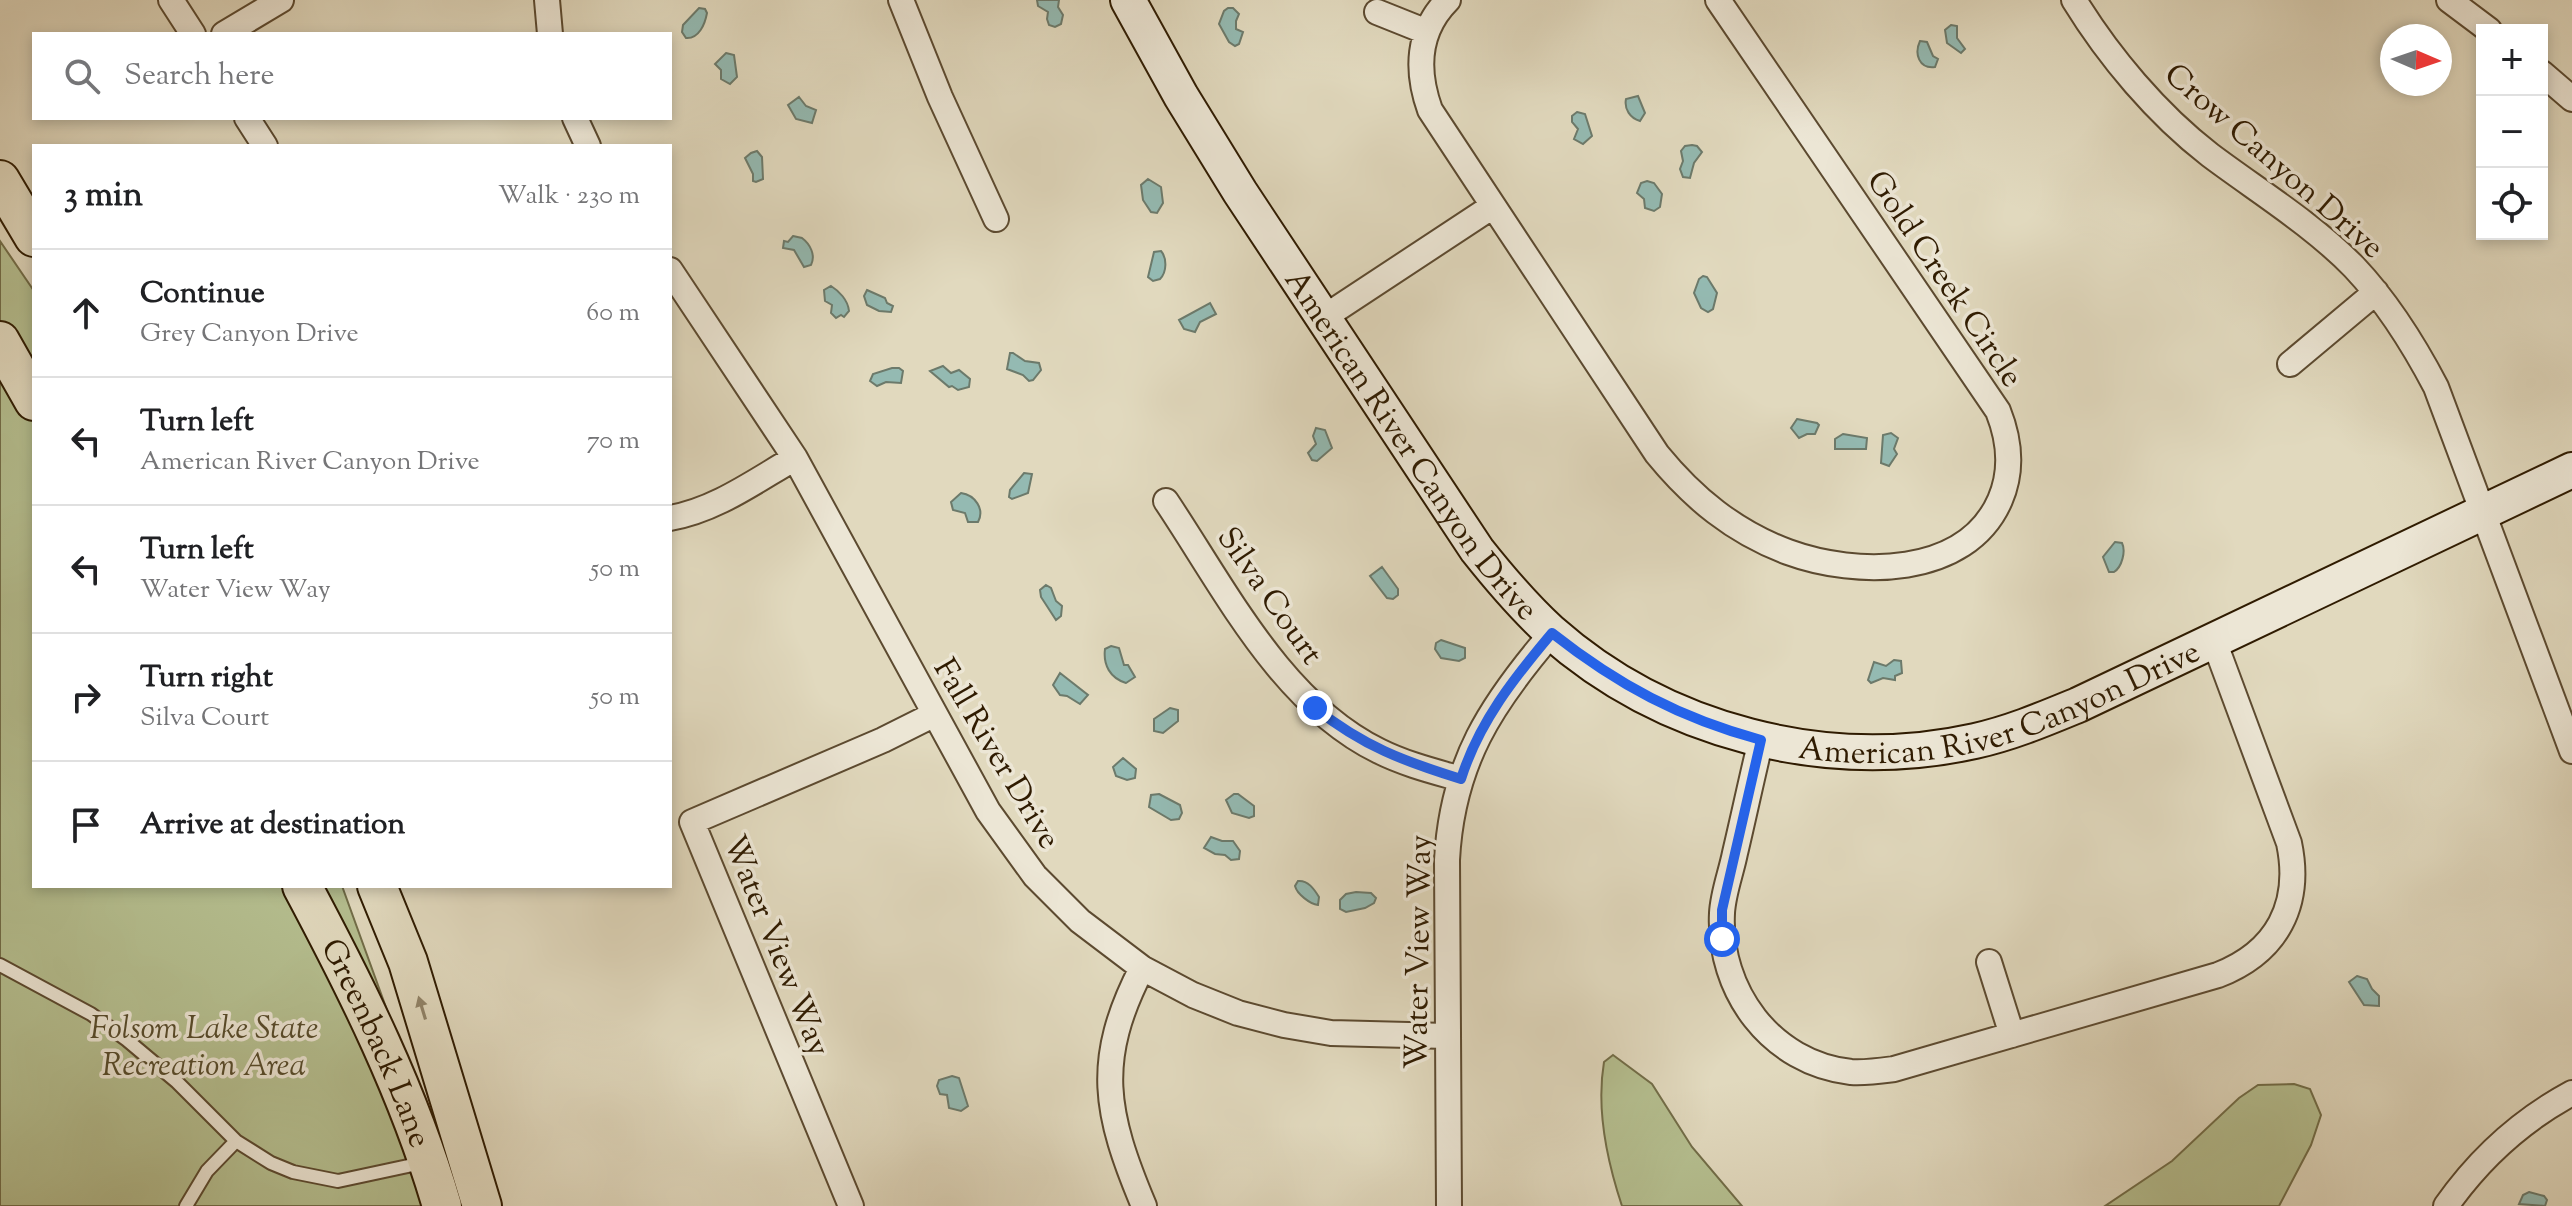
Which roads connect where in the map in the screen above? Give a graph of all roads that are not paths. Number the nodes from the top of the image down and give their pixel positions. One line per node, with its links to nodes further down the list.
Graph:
1 (171, 0): 12 (street)
2 (281, 0): 13 (street)
3 (547, 0): 14 (street)
4 (901, 0): 24 (street)
5 (1128, 0): 28 (main road, American River Canyon Drive)
6 (1448, 0): 15 (street, Gold Creek Circle)
7 (1718, 0): 23 (street, Gold Creek Circle)
8 (2074, 0): 27 (street, Crow Canyon Drive)
9 (2449, 0): 11 (street)
10 (1377, 12): 15 (street)
11 (2481, 24)
12 (192, 32)
13 (227, 32)
14 (550, 32)
15 (1427, 32): 23 (street, Gold Creek Circle)
16 (2548, 78): 17 (street)
17 (2572, 99)
18 (248, 120): 20 (street)
19 (576, 120): 21 (street)
20 (264, 144)
21 (587, 144)
22 (0, 180): 25 (main road)
23 (1493, 206): 28 (street)
24 (996, 219)
25 (32, 234)
26 (672, 273): 32 (street, Fall River Drive)
27 (2376, 292): 30 (street, Crow Canyon Drive); 35 (street, Crow Canyon Drive)
28 (1323, 318): 37 (main road, American River Canyon Drive)
29 (0, 341): 31 (main road)
30 (2290, 364)
31 (32, 397)
32 (795, 458): 36 (street); 39 (street, Fall River Drive)
33 (2572, 470): 35 (main road, American River Canyon Drive)
34 (1166, 501): 42 (street, Silva Court)
35 (2483, 512): 38 (main road, American River Canyon Drive); 41 (street, Crow Canyon Drive)
36 (672, 517)
37 (1552, 633): 40 (main road, American River Canyon Drive); 42 (street, Water View Way)
38 (2214, 641): 40 (main road, American River Canyon Drive); 48 (street)
39 (935, 714): 47 (street, Fall River Drive); 57 (street, Water View Way)
40 (1761, 740): 48 (street)
41 (2572, 751)
42 (1461, 779): 49 (street, Water View Way)
43 (303, 888): 53 (main road, Greenback Lane)
44 (378, 888): 52 (main road, Greenback Lane, one-way to 44)
45 (1989, 962): 48 (street)
46 (0, 965): 51 (lane)
47 (1142, 968): 49 (street, Fall River Drive); 58 (street)
48 (2012, 1035)
49 (1447, 1036): 59 (street, Water View Way)
50 (2572, 1093): 60 (street)
51 (236, 1141): 53 (lane); 54 (lane)
52 (465, 1148): 53 (street); 56 (main road, Greenback Lane)
53 (429, 1160): 55 (main road, Greenback Lane)
54 (186, 1206)
55 (442, 1206)
56 (482, 1206)
57 (851, 1206)
58 (1144, 1206)
59 (1449, 1206)
60 (2446, 1206)

